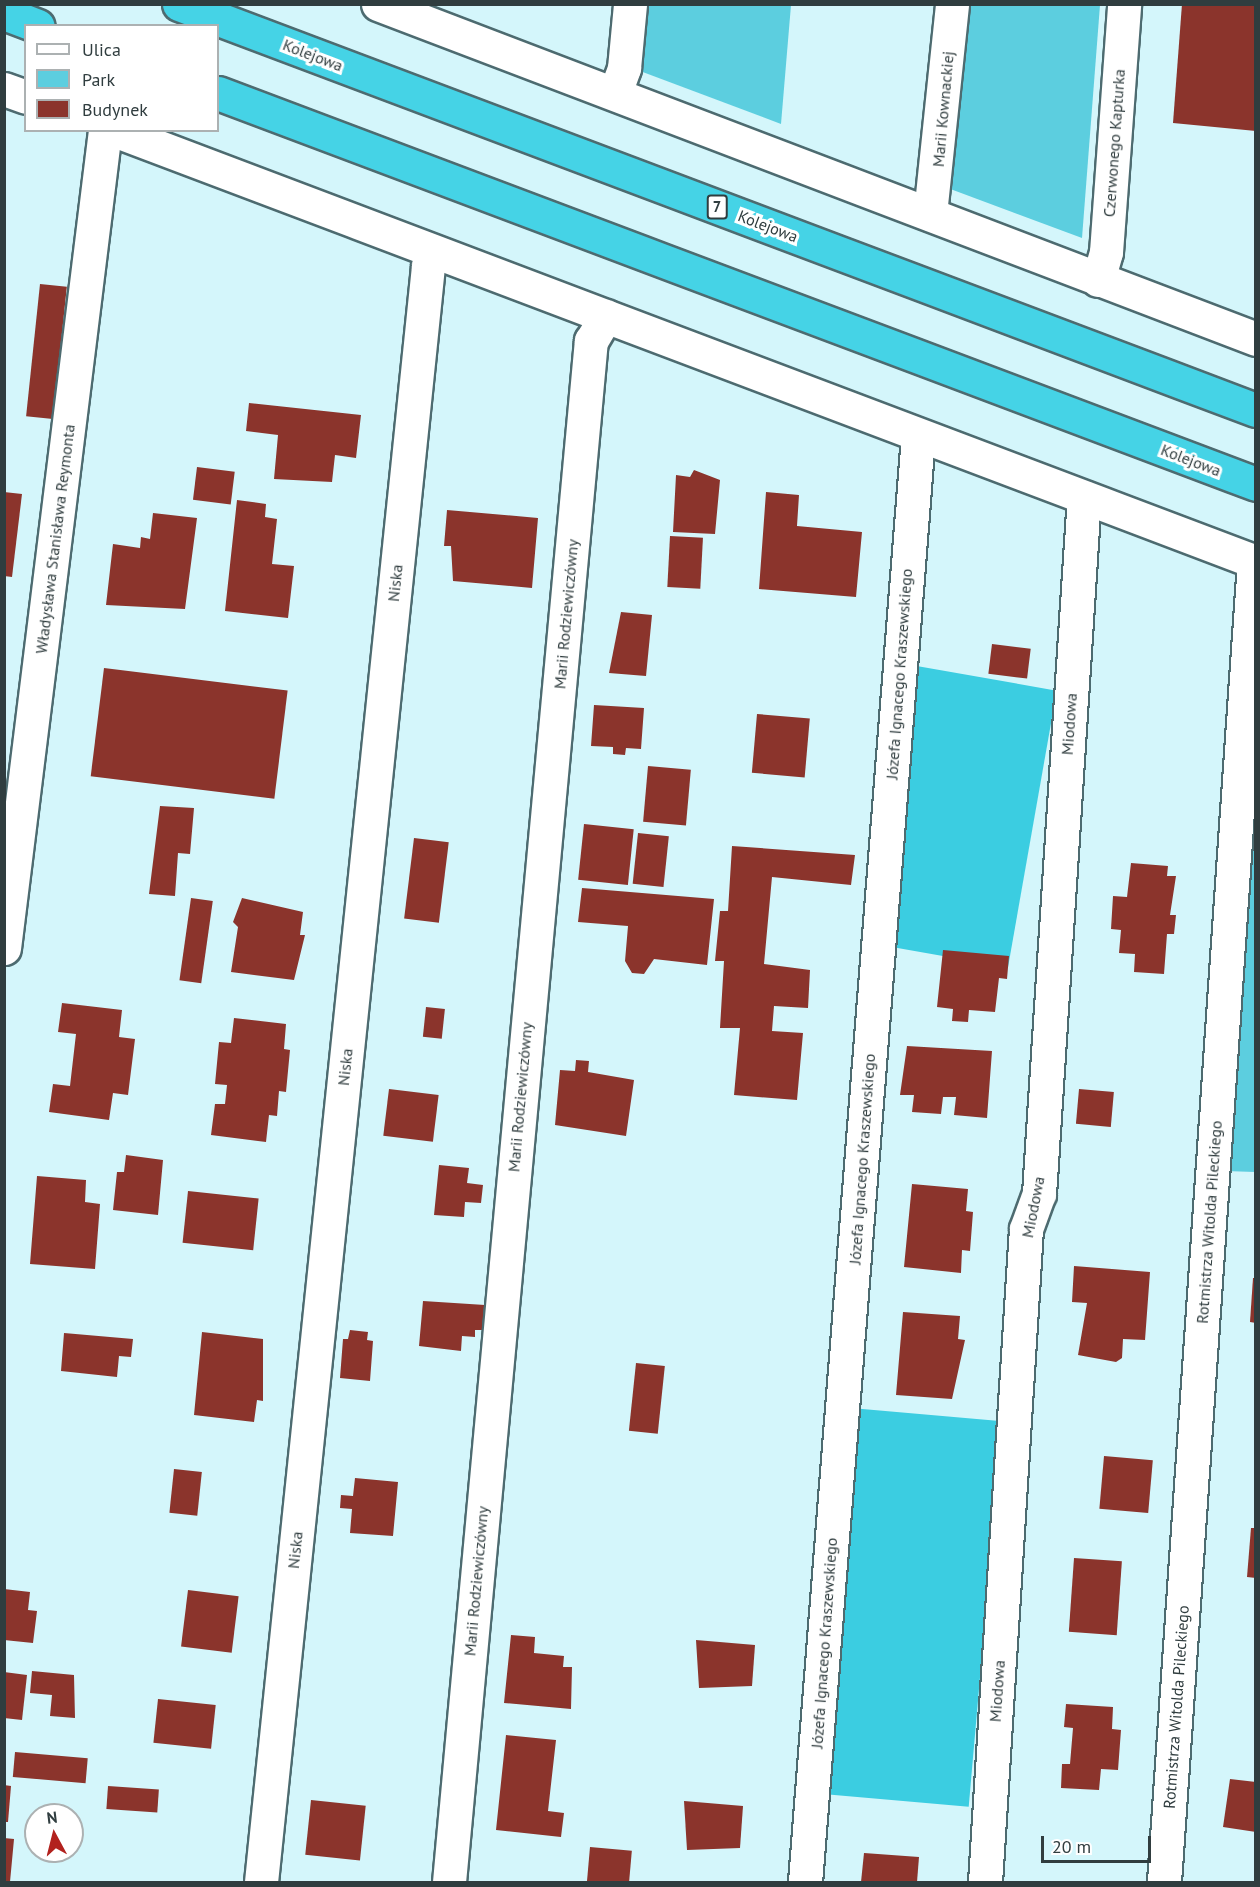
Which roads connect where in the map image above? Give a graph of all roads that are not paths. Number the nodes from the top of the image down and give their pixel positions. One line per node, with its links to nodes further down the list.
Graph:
1 (179, 4): 20 (highway, Kolejowa / 7)
2 (378, 4): 7 (street)
3 (630, 4): 11 (street)
4 (951, 4): 15 (street, Marii Kownackiej)
5 (1124, 4): 17 (street, Czerwonego Kapturka)
6 (4, 13): 8 (highway)
7 (442, 16): 11 (street)
8 (33, 24)
9 (4, 89): 12 (street)
10 (219, 93): 22 (highway, Kolejowa)
11 (615, 93): 15 (street)
12 (24, 96)
13 (105, 132): 25 (street, Władysława Stanisława Reymonta)
14 (119, 132): 16 (street)
15 (930, 214): 17 (street)
16 (434, 252): 18 (street); 26 (street, Niska)
17 (1098, 280): 19 (street)
18 (606, 316): 21 (street); 27 (street, Marii Rodziewiczówny)
19 (1256, 339)
20 (1256, 410)
21 (918, 435): 23 (street); 28 (street, Józefa Ignacego Kraszewskiego)
22 (1256, 484)
23 (1084, 497): 24 (street); 29 (street, Miodowa)
24 (1255, 562): 30 (street, Rotmistrza Witolda Pileckiego)
25 (4, 948)
26 (261, 1882)
27 (448, 1882)
28 (805, 1882)
29 (985, 1882)
30 (1164, 1882)

